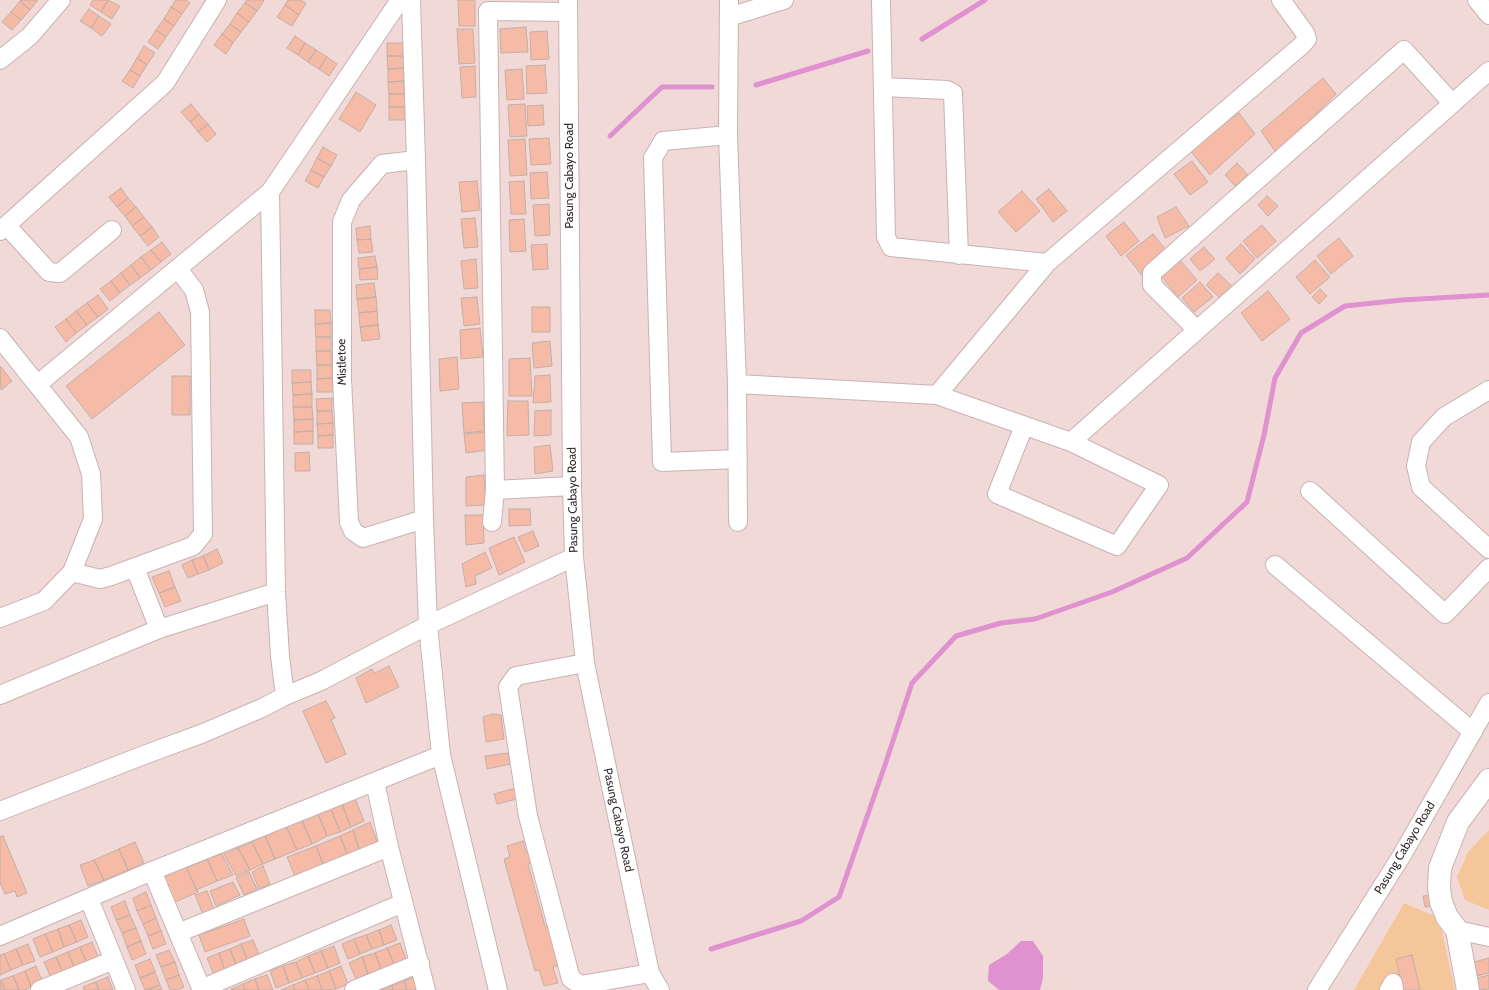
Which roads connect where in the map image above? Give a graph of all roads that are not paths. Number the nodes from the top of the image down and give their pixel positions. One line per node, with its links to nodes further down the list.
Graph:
1 (61, 0): 12 (street)
2 (217, 0): 19 (street)
3 (400, 0): 18 (street)
4 (411, 0): 17 (street)
5 (784, 0): 10 (street)
6 (881, 0): 14 (street)
7 (1281, 0): 22 (street)
8 (1477, 0): 11 (street)
9 (568, 6): 33 (street, Pasung Cabayo Road); 34 (street)
10 (729, 9): 16 (street)
11 (1489, 15)
12 (0, 60)
13 (1489, 71): 15 (street)
14 (883, 87): 21 (street); 21 (street)
15 (1452, 103): 24 (street); 24 (street)
16 (728, 135): 27 (street); 32 (street)
17 (416, 160): 36 (street); 36 (street, Mistletoe)
18 (270, 192): 23 (street); 45 (street)
19 (3, 228): 20 (street)
20 (112, 230)
21 (959, 255): 22 (street)
22 (1047, 263): 29 (street)
23 (178, 269): 26 (street); 42 (street)
24 (1197, 330): 31 (street)
25 (0, 338): 26 (street)
26 (38, 384): 44 (street)
27 (737, 384): 29 (street); 32 (street)
28 (1489, 390): 39 (street)
29 (937, 395): 30 (street)
30 (1024, 426): 31 (street); 31 (street)
31 (1071, 442)
32 (738, 459): 38 (street)
33 (572, 486): 34 (street); 40 (street, Pasung Cabayo Road)
34 (495, 490): 37 (street)
35 (1310, 491): 43 (street)
36 (424, 519): 47 (street)
37 (492, 522)
38 (738, 522)
39 (1489, 549)
40 (574, 558): 47 (street); 49 (street, Pasung Cabayo Road)
41 (1275, 565): 53 (street)
42 (135, 568): 44 (street); 48 (street)
43 (1489, 568)
44 (72, 572): 46 (street)
45 (276, 592): 48 (street); 51 (street)
46 (0, 618)
47 (428, 625): 51 (street); 54 (street)
48 (159, 629): 50 (street)
49 (585, 662): 68 (street, Pasung Cabayo Road); 68 (street)
50 (0, 695)
51 (285, 696): 57 (street)
52 (1489, 703): 53 (street, Pasung Cabayo Road)
53 (1473, 732): 76 (street, Pasung Cabayo Road)
54 (442, 755): 56 (street); 74 (street)
55 (1489, 780): 62 (street)
56 (375, 782): 58 (street); 59 (street)
57 (0, 811)
58 (389, 847): 61 (street); 63 (street)
59 (152, 871): 60 (street); 63 (street)
60 (89, 899): 64 (street); 66 (street)
61 (403, 903): 67 (street); 71 (street)
62 (1457, 930): 65 (street); 79 (street)
63 (178, 933): 71 (street)
64 (0, 936)
65 (1489, 937)
66 (114, 960): 69 (street); 70 (street)
67 (420, 963): 72 (street); 73 (street)
68 (650, 973): 75 (street, Pasung Cabayo Road)
69 (40, 990)
70 (126, 990)
71 (201, 990)
72 (354, 990)
73 (426, 990)
74 (498, 990)
75 (660, 990)
76 (1317, 990)
77 (1389, 990): 78 (street)
78 (1394, 990)
79 (1468, 990)

